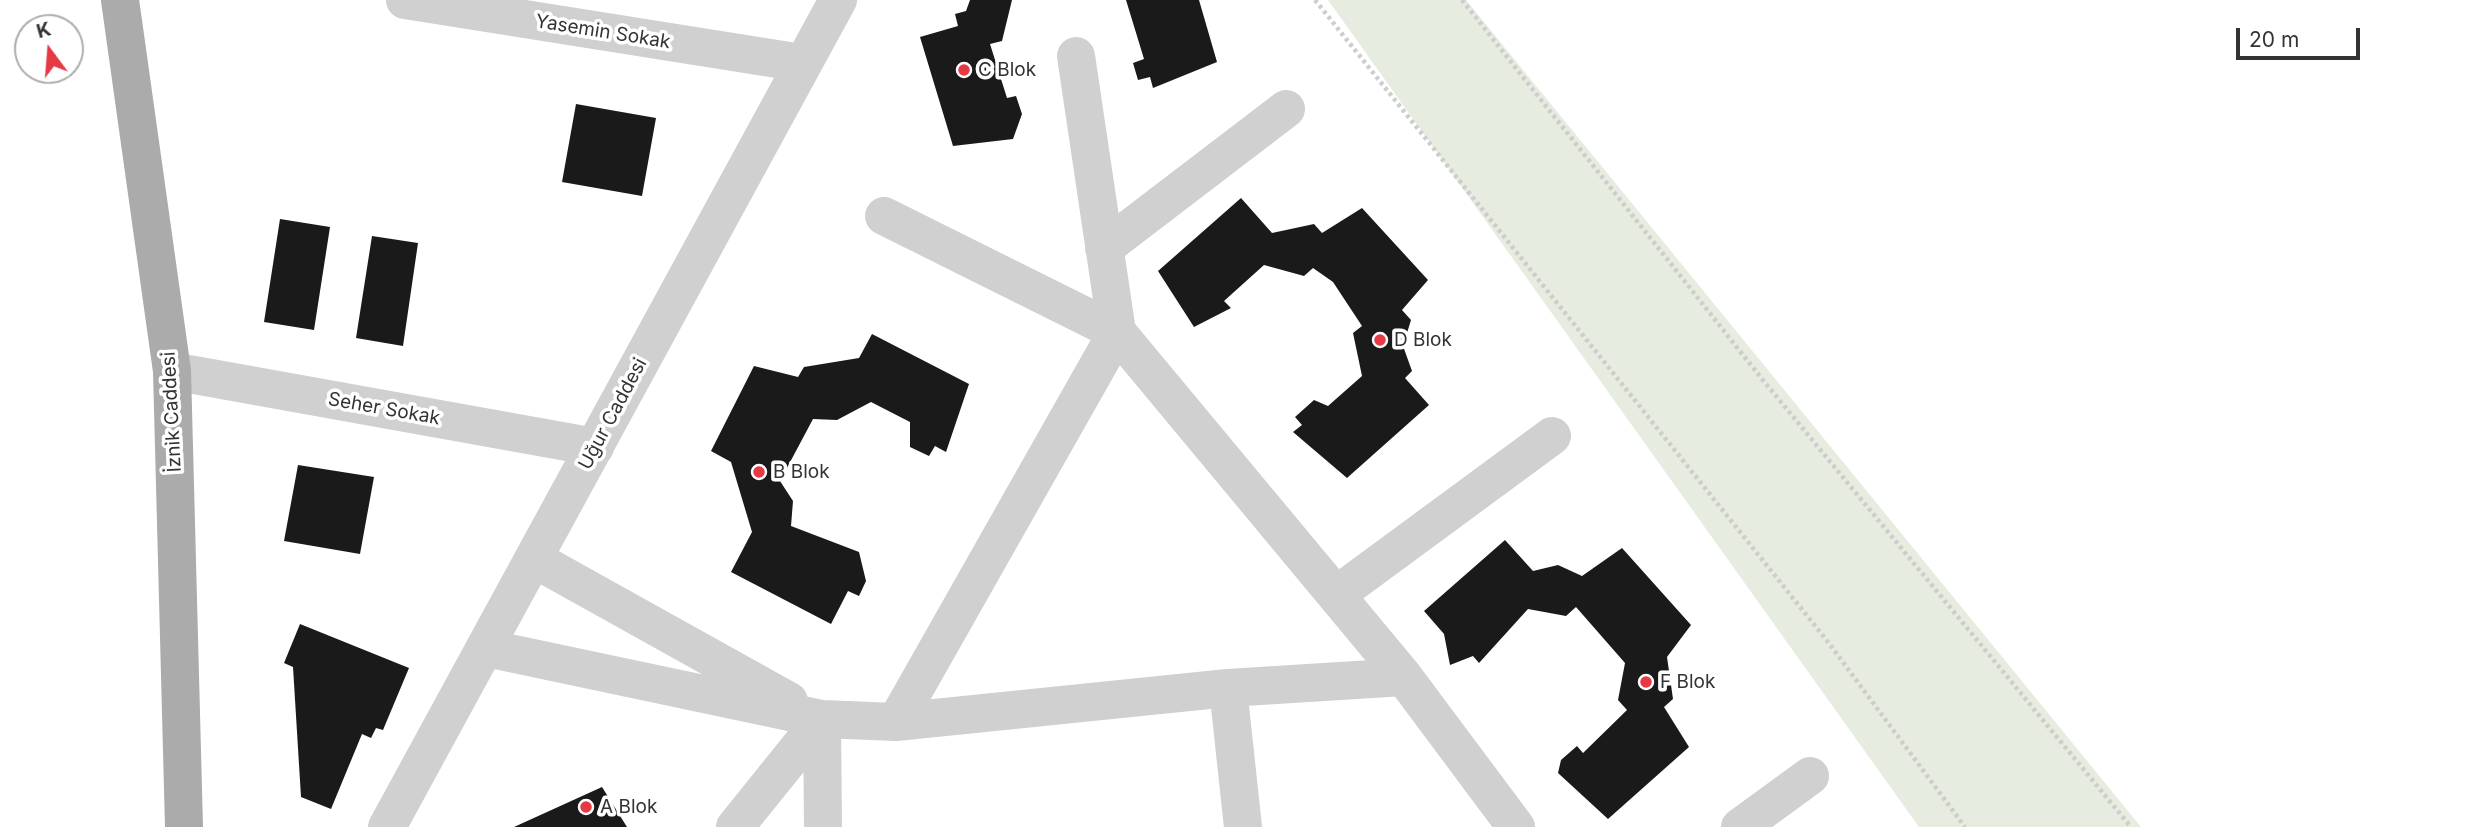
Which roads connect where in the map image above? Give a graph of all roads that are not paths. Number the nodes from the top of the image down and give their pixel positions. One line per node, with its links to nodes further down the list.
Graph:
1 (120, 0): 10 (main road, İznik Caddesi)
2 (405, 0): 5 (street, Yasemin Sokak)
3 (838, 0): 5 (street, Uğur Caddesi)
4 (1076, 56): 8 (street)
5 (802, 64): 12 (street, Uğur Caddesi)
6 (1286, 109): 8 (street)
7 (884, 216): 9 (street)
8 (1104, 248): 9 (street)
9 (1117, 332): 14 (street); 19 (street)
10 (173, 371): 12 (street, Seher Sokak); 21 (main road, İznik Caddesi)
11 (1552, 436): 14 (street)
12 (595, 447): 13 (street, Uğur Caddesi)
13 (534, 559): 15 (street, Uğur Caddesi); 18 (street)
14 (1336, 596): 16 (street)
15 (486, 649): 18 (street); 22 (street, Uğur Caddesi)
16 (1404, 677): 17 (street); 26 (street)
17 (1228, 688): 19 (street); 25 (street)
18 (822, 719): 19 (street); 23 (street); 24 (street)
19 (896, 722)
20 (1810, 776): 27 (street)
21 (184, 827)
22 (387, 827)
23 (735, 827)
24 (823, 827)
25 (1243, 827)
26 (1516, 827)
27 (1740, 827)

